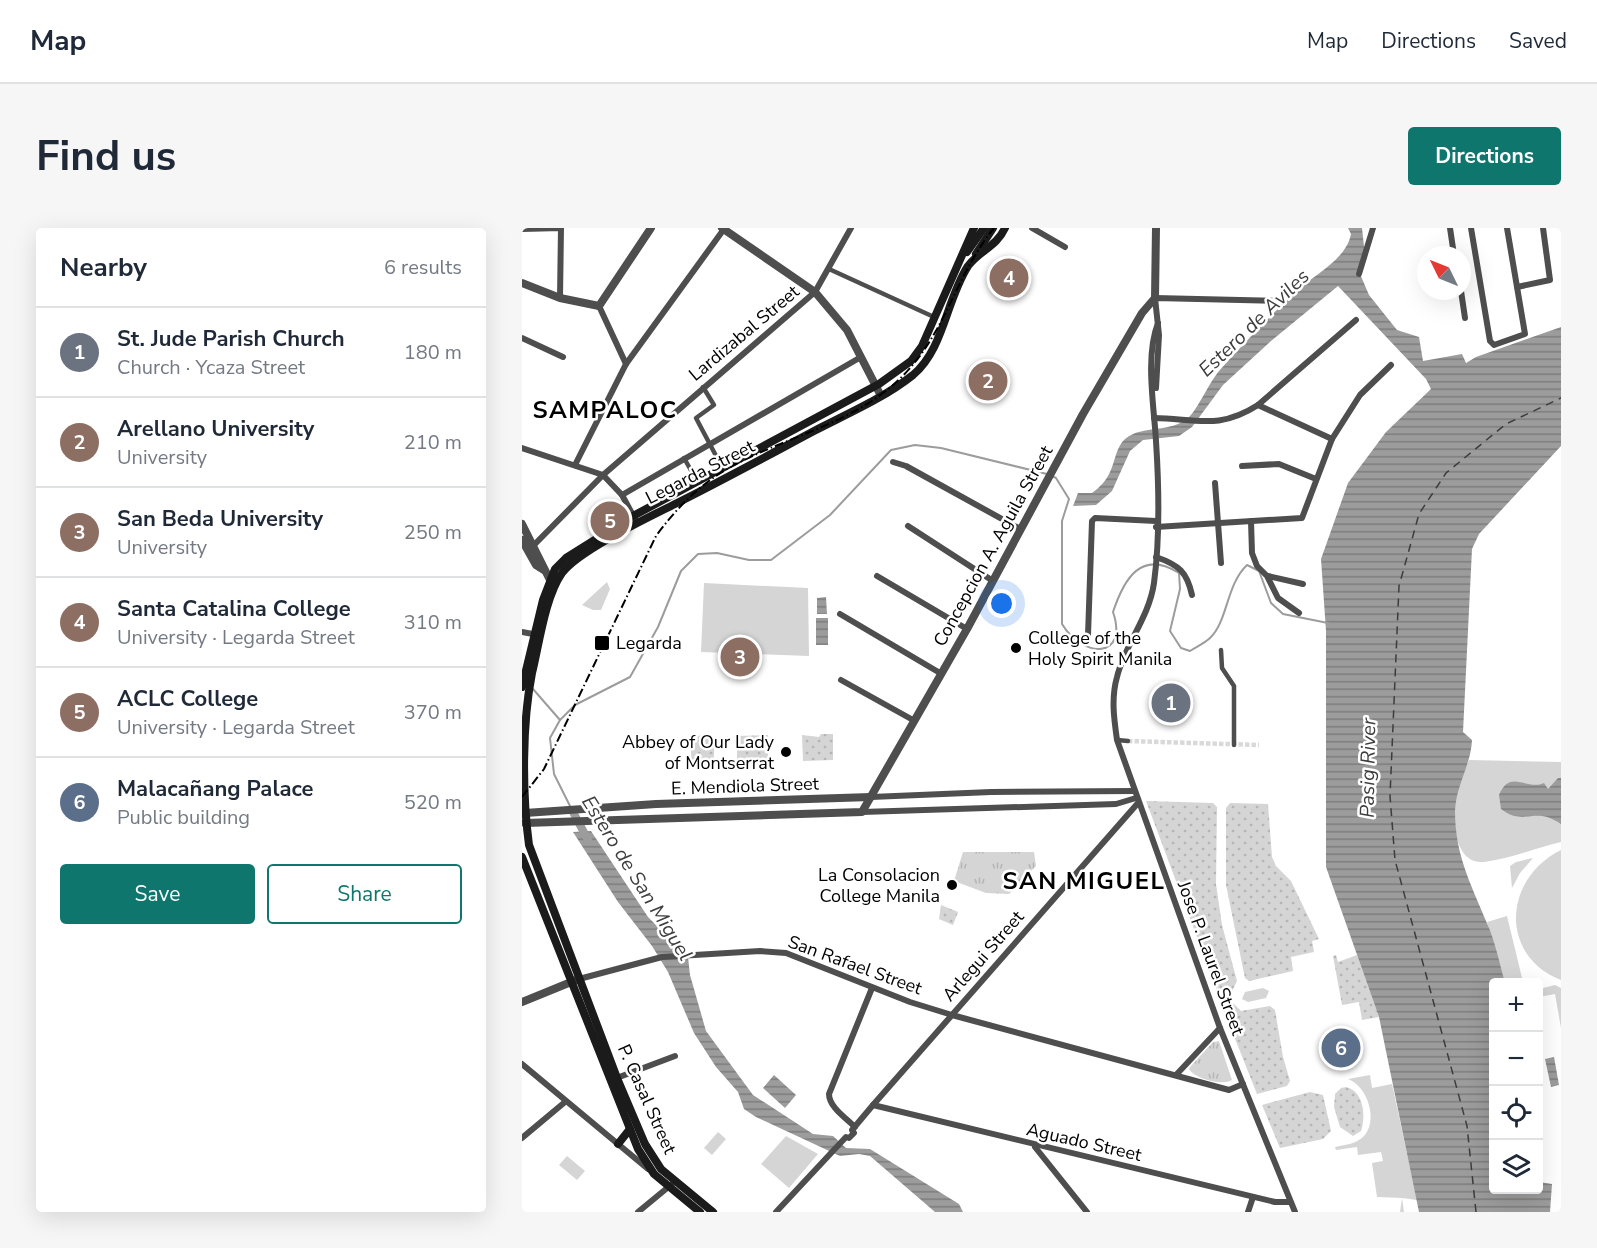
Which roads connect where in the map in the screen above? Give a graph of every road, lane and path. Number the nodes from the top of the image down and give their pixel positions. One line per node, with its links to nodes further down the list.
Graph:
1 (561, 228): 15 (street); 25 (street)
2 (651, 228): 29 (street)
3 (851, 228): 20 (street, Lardizabal Street)
4 (974, 228): 19 (main road, Legarda Street)
5 (984, 228): 19 (main road)
6 (993, 228): 19 (main road)
7 (1005, 228): 19 (main road, Legarda Street)
8 (1032, 228): 18 (street)
9 (1156, 228): 26 (street, Jose P. Laurel Street)
10 (1373, 228): 21 (street)
11 (1450, 228): 17 (street)
12 (1471, 228): 23 (street)
13 (1507, 228): 23 (street)
14 (1543, 228): 23 (street)
15 (522, 229)
16 (723, 229): 24 (street); 36 (street)
17 (1453, 246)
18 (1065, 247)
19 (964, 265): 30 (main road, Legarda Street); 40 (main road, Legarda Street)
20 (829, 268): 24 (street, Lardizabal Street); 30 (street)
21 (1359, 274)
22 (522, 283): 25 (street)
23 (1517, 288)
24 (815, 292): 35 (street); 39 (street, Lardizabal Street)
25 (560, 298): 29 (street)
26 (1155, 298): 28 (street); 42 (street, Jose P. Laurel Street); 62 (street, Concepcion A. Aguila Street)
27 (1462, 300): 31 (street)
28 (1283, 301)
29 (599, 306): 36 (street)
30 (934, 317): 38 (main road, Legarda Street)
31 (1465, 318)
32 (1356, 320): 41 (street)
33 (522, 338): 34 (street)
34 (563, 357)
35 (861, 357): 38 (street); 44 (street)
36 (626, 364): 48 (street)
37 (1391, 364): 43 (street)
38 (875, 386): 40 (street); 50 (main road, Legarda Street)
39 (703, 387): 44 (street); 51 (street, Lardizabal Street)
40 (881, 396): 56 (main road, Legarda Street)
41 (1258, 405): 42 (street); 43 (street)
42 (1154, 419): 60 (street, Jose P. Laurel Street)
43 (1332, 439): 52 (street)
44 (708, 443): 46 (street); 50 (street)
45 (522, 448): 48 (street)
46 (684, 458): 53 (street); 55 (street)
47 (893, 462): 62 (street)
48 (575, 465): 51 (street)
49 (1242, 466): 52 (street)
50 (723, 469): 53 (main road, Legarda Street)
51 (603, 475): 55 (street); 64 (street, Lardizabal Street)
52 (1316, 479): 57 (street)
53 (697, 481): 56 (main road, Legarda Street)
54 (1215, 483): 58 (street)
55 (621, 495): 56 (street)
56 (635, 519): 71 (main road, Legarda Street)
57 (1251, 521): 58 (street); 69 (street)
58 (1217, 522): 60 (street); 66 (street)
59 (522, 524): 64 (street)
60 (1156, 524): 65 (street, Jose P. Laurel Street); 79 (street)
61 (908, 526): 70 (street)
62 (1020, 529): 70 (street, Concepcion A. Aguila Street)
63 (522, 540): 67 (street)
64 (534, 544): 67 (street)
65 (1156, 560): 73 (street); 85 (street, Jose P. Laurel Street)
66 (1221, 562)
67 (544, 570): 71 (street)
68 (877, 576): 76 (street)
69 (1267, 576): 72 (street); 74 (street)
70 (993, 581): 76 (street, Concepcion A. Aguila Street)
71 (552, 584): 78 (main road, Legarda Street)
72 (1303, 584)
73 (1192, 595)
74 (1299, 613)
75 (840, 614): 81 (street)
76 (967, 629): 81 (street, Concepcion A. Aguila Street)
77 (522, 632): 78 (street)
78 (538, 635): 83 (main road, Legarda Street); 95 (main road, Legarda Street)
79 (1088, 636)
80 (1221, 650): 87 (street)
81 (940, 673): 84 (street, Concepcion A. Aguila Street)
82 (841, 680): 84 (street)
83 (522, 687)
84 (913, 720): 90 (street, Concepcion A. Aguila Street)
85 (1117, 740): 86 (street); 91 (street, Jose P. Laurel Street)
86 (1128, 741)
87 (1234, 745)
88 (991, 792): 89 (street, E. Mendiola Street); 91 (street, E. Mendiola Street); 92 (street)
89 (967, 793): 90 (street, E. Mendiola Street); 93 (street)
90 (870, 797): 94 (street, Concepcion A. Aguila Street); 95 (street, E. Mendiola Street)
91 (1136, 797): 92 (street, E. Mendiola Street); 101 (street, Arlegui Street); 102 (street, Jose P. Laurel Street)
92 (991, 806): 93 (street, E. Mendiola Street)
93 (967, 807): 94 (street, E. Mendiola Street)
94 (862, 812): 96 (street, E. Mendiola Street)
95 (523, 813): 96 (main road, Legarda Street)
96 (523, 824): 98 (main road, Legarda Street)
97 (522, 856): 98 (main road)
98 (575, 980): 99 (street, San Rafael Street); 100 (street, San Rafael Street); 106 (main road, P. Casal Street)
99 (872, 988): 101 (street, San Rafael Street); 110 (street)
100 (522, 1002)
101 (952, 1015): 105 (street, San Rafael Street); 109 (street, Arlegui Street)
102 (1220, 1028): 105 (street); 107 (street, Jose P. Laurel Street)
103 (675, 1056): 106 (street)
104 (522, 1064): 108 (street)
105 (1176, 1075): 107 (street, San Rafael Street)
106 (613, 1079): 111 (main road, P. Casal Street); 116 (main road, P. Casal Street)
107 (1243, 1084): 118 (street, Jose P. Laurel Street)
108 (565, 1102): 112 (street); 113 (street)
109 (873, 1105): 110 (street, Arlegui Street); 114 (street, Aguado Street)
110 (854, 1128): 122 (street, Arlegui Street)
111 (630, 1130): 113 (main road); 115 (main road, P. Casal Street)
112 (522, 1138)
113 (618, 1144): 115 (street)
114 (1035, 1146): 117 (street, Aguado Street); 123 (street)
115 (654, 1174): 116 (main road, P. Casal Street)
116 (672, 1184): 119 (street); 120 (main road, P. Casal Street); 121 (main road, P. Casal Street)
117 (1253, 1197): 118 (street, Aguado Street); 124 (street)
118 (1290, 1202): 125 (street, Jose P. Laurel Street)
119 (638, 1212)
120 (700, 1212)
121 (713, 1212)
122 (776, 1212)
123 (1087, 1212)
124 (1248, 1212)
125 (1295, 1212)

